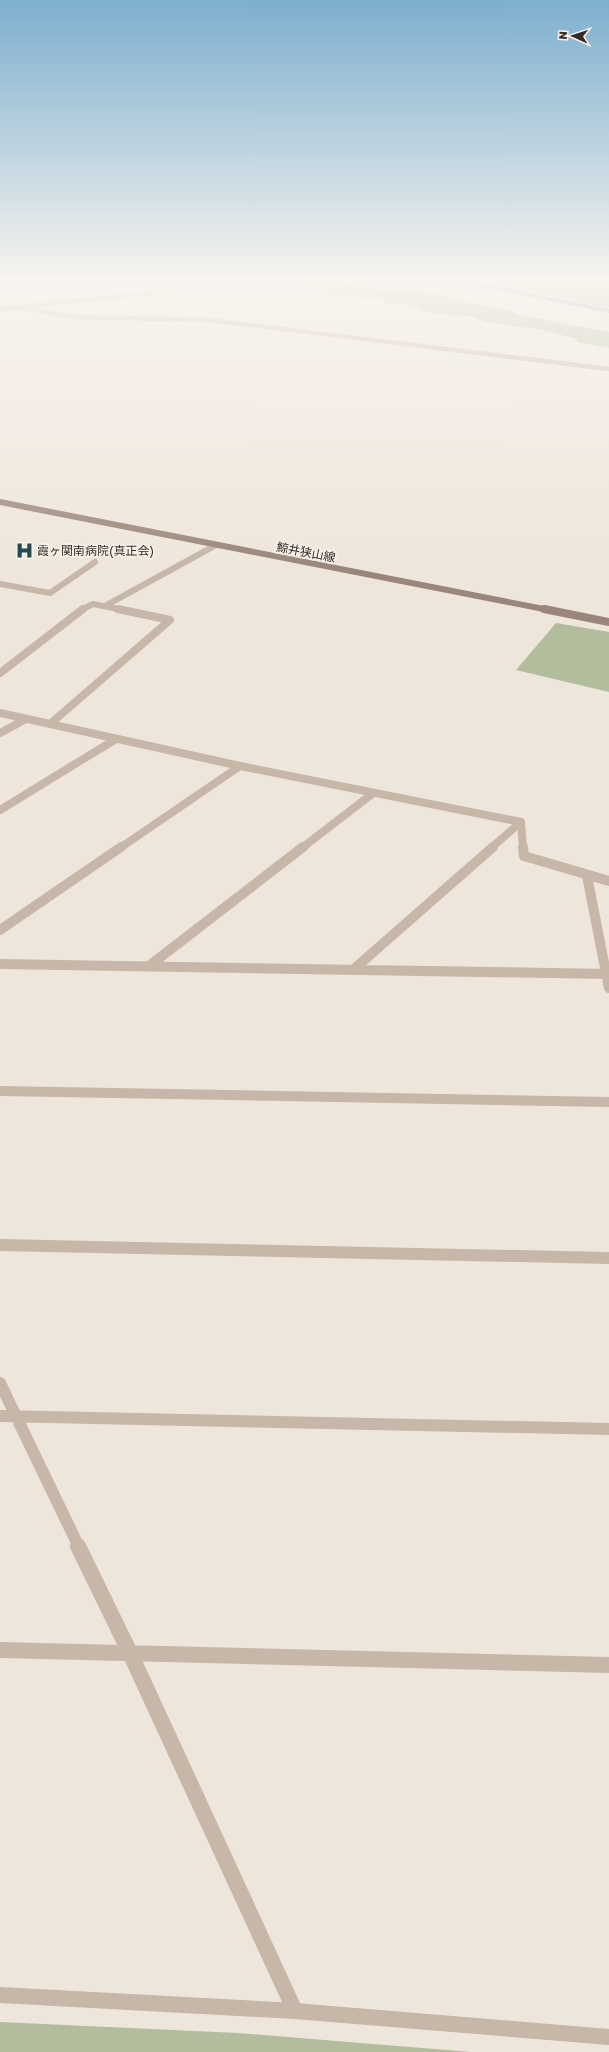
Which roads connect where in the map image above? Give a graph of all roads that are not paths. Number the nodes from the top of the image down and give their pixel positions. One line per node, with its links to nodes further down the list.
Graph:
1 (0, 502): 2 (main road, 鯨井狭山線)
2 (216, 546): 5 (street); 6 (main road, 鯨井狭山線)
3 (95, 562): 4 (street)
4 (0, 584)
5 (105, 606): 7 (street); 10 (street)
6 (609, 622)
7 (0, 673)
8 (0, 713): 9 (street)
9 (26, 719): 10 (street); 11 (street)
10 (50, 724): 12 (street)
11 (0, 733)
12 (116, 740): 13 (street); 15 (street)
13 (240, 766): 14 (street); 19 (street)
14 (372, 794): 16 (street); 21 (street)
15 (0, 810)
16 (520, 822): 17 (street); 22 (street)
17 (587, 876): 18 (street); 23 (street)
18 (609, 881)
19 (0, 930)
20 (0, 964): 21 (street)
21 (149, 966): 22 (street)
22 (354, 969): 23 (street)
23 (607, 974): 24 (street)
24 (609, 988)
25 (0, 1091): 26 (street)
26 (609, 1102)
27 (0, 1245): 28 (street)
28 (609, 1258)
29 (0, 1383): 31 (street)
30 (0, 1416): 31 (street)
31 (16, 1416): 32 (street); 34 (street)
32 (609, 1429)
33 (0, 1650): 34 (street)
34 (130, 1653): 35 (street); 37 (street)
35 (609, 1665)
36 (0, 1995): 37 (street)
37 (295, 2011): 38 (street)
38 (609, 2037)

